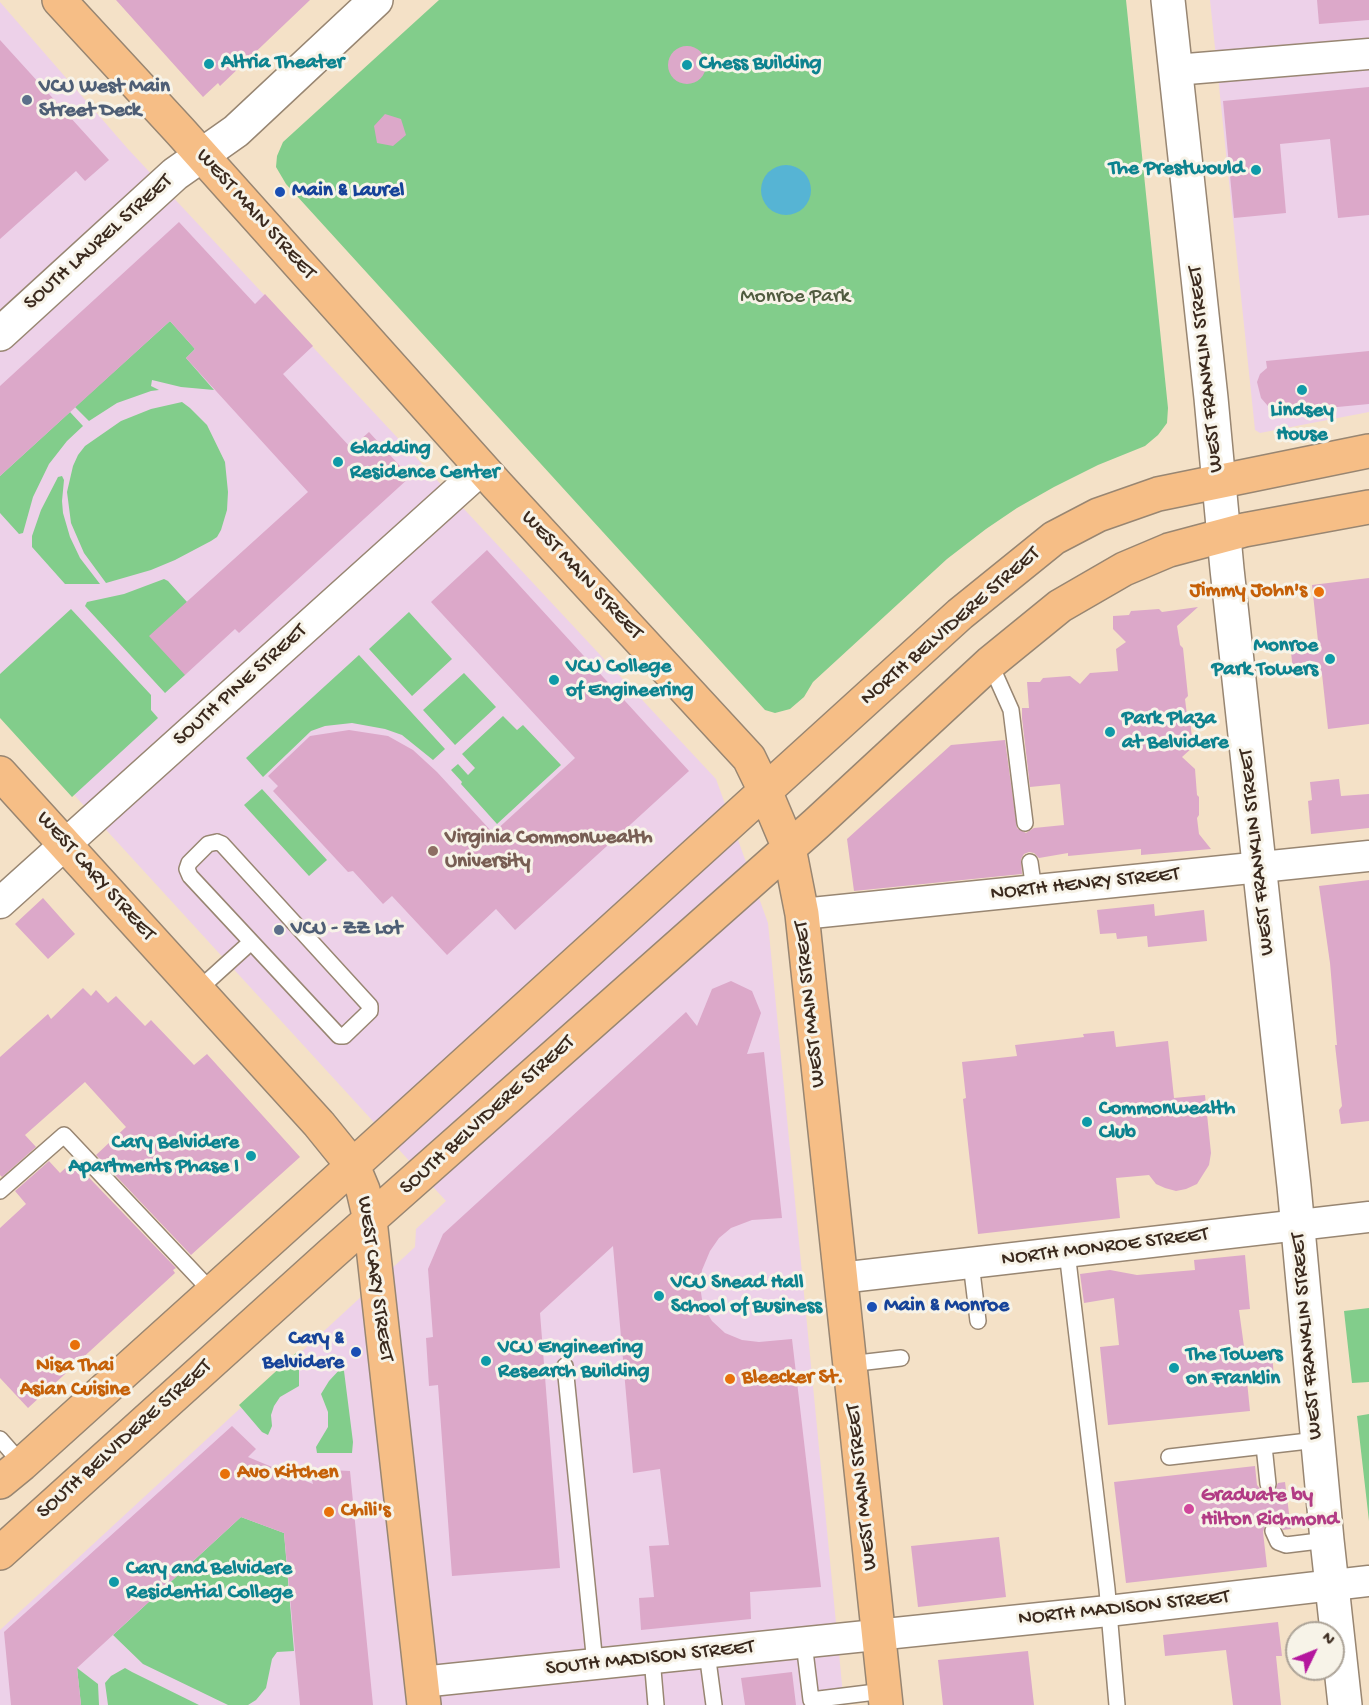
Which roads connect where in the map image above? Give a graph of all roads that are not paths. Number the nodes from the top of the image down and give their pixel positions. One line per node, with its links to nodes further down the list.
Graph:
1 (59, 0): 6 (main road, WEST MAIN STREET)
2 (376, 0): 6 (street, SOUTH LAUREL STREET)
3 (1168, 0): 5 (street, WEST FRANKLIN STREET)
4 (1369, 54): 5 (street)
5 (1175, 70): 10 (street, WEST FRANKLIN STREET)
6 (201, 155): 7 (street, SOUTH LAUREL STREET); 9 (main road, WEST MAIN STREET)
7 (0, 334)
8 (1369, 451): 10 (main road, NORTH BELVIDERE STREET)
9 (482, 469): 15 (main road, WEST MAIN STREET); 17 (street, SOUTH PINE STREET)
10 (1218, 481): 12 (street, WEST FRANKLIN STREET); 15 (main road, NORTH BELVIDERE STREET)
11 (1369, 507): 12 (main road)
12 (1224, 535): 13 (main road); 20 (street, WEST FRANKLIN STREET)
13 (990, 663): 16 (lane); 18 (main road)
14 (0, 773): 17 (main road, WEST CARY STREET)
15 (765, 791): 18 (main road, WEST MAIN STREET); 25 (main road)
16 (1025, 823)
17 (66, 844): 21 (street, SOUTH PINE STREET); 24 (main road, WEST CARY STREET)
18 (789, 848): 22 (main road, WEST MAIN STREET); 28 (main road, SOUTH BELVIDERE STREET)
19 (1369, 856): 20 (street, NORTH HENRY STREET)
20 (1260, 868): 22 (street, NORTH HENRY STREET); 29 (street, WEST FRANKLIN STREET)
21 (0, 903)
22 (802, 914): 32 (main road, WEST MAIN STREET)
23 (250, 942): 23 (lane); 24 (lane)
24 (198, 990): 25 (main road, WEST CARY STREET)
25 (353, 1166): 28 (main road, WEST CARY STREET); 33 (main road)
26 (1, 1188): 33 (lane)
27 (1369, 1217): 29 (street, NORTH MONROE STREET)
28 (370, 1220): 46 (main road, SOUTH BELVIDERE STREET); 55 (main road, WEST CARY STREET)
29 (1297, 1226): 30 (street, NORTH MONROE STREET); 39 (street, WEST FRANKLIN STREET)
30 (1067, 1252): 31 (street, NORTH MONROE STREET); 49 (lane)
31 (971, 1263): 32 (street, NORTH MONROE STREET); 34 (lane)
32 (840, 1278): 36 (main road, WEST MAIN STREET)
33 (213, 1293): 42 (main road)
34 (978, 1321)
35 (901, 1358): 36 (lane)
36 (849, 1364): 50 (main road, WEST MAIN STREET)
37 (565, 1366): 54 (lane)
38 (0, 1439): 42 (lane)
39 (1317, 1440): 40 (lane); 45 (street, WEST FRANKLIN STREET)
40 (1264, 1446): 41 (lane); 43 (lane)
41 (1169, 1457)
42 (11, 1473)
43 (1268, 1484)
44 (1274, 1531): 45 (lane)
45 (1327, 1540): 48 (street, WEST FRANKLIN STREET)
46 (0, 1553)
47 (1369, 1581): 48 (street, NORTH MADISON STREET)
48 (1332, 1586): 49 (street, NORTH MADISON STREET); 60 (street, WEST FRANKLIN STREET)
49 (1108, 1611): 50 (street, NORTH MADISON STREET); 59 (lane)
50 (878, 1635): 51 (street, SOUTH MADISON STREET); 56 (main road, WEST MAIN STREET)
51 (804, 1643): 52 (street, SOUTH MADISON STREET); 56 (lane)
52 (707, 1653): 53 (street, SOUTH MADISON STREET); 58 (lane)
53 (652, 1658): 54 (street, SOUTH MADISON STREET); 57 (lane)
54 (595, 1664): 55 (street, SOUTH MADISON STREET)
55 (423, 1694)
56 (885, 1698)
57 (656, 1705)
58 (714, 1705)
59 (1117, 1705)
60 (1345, 1705)

